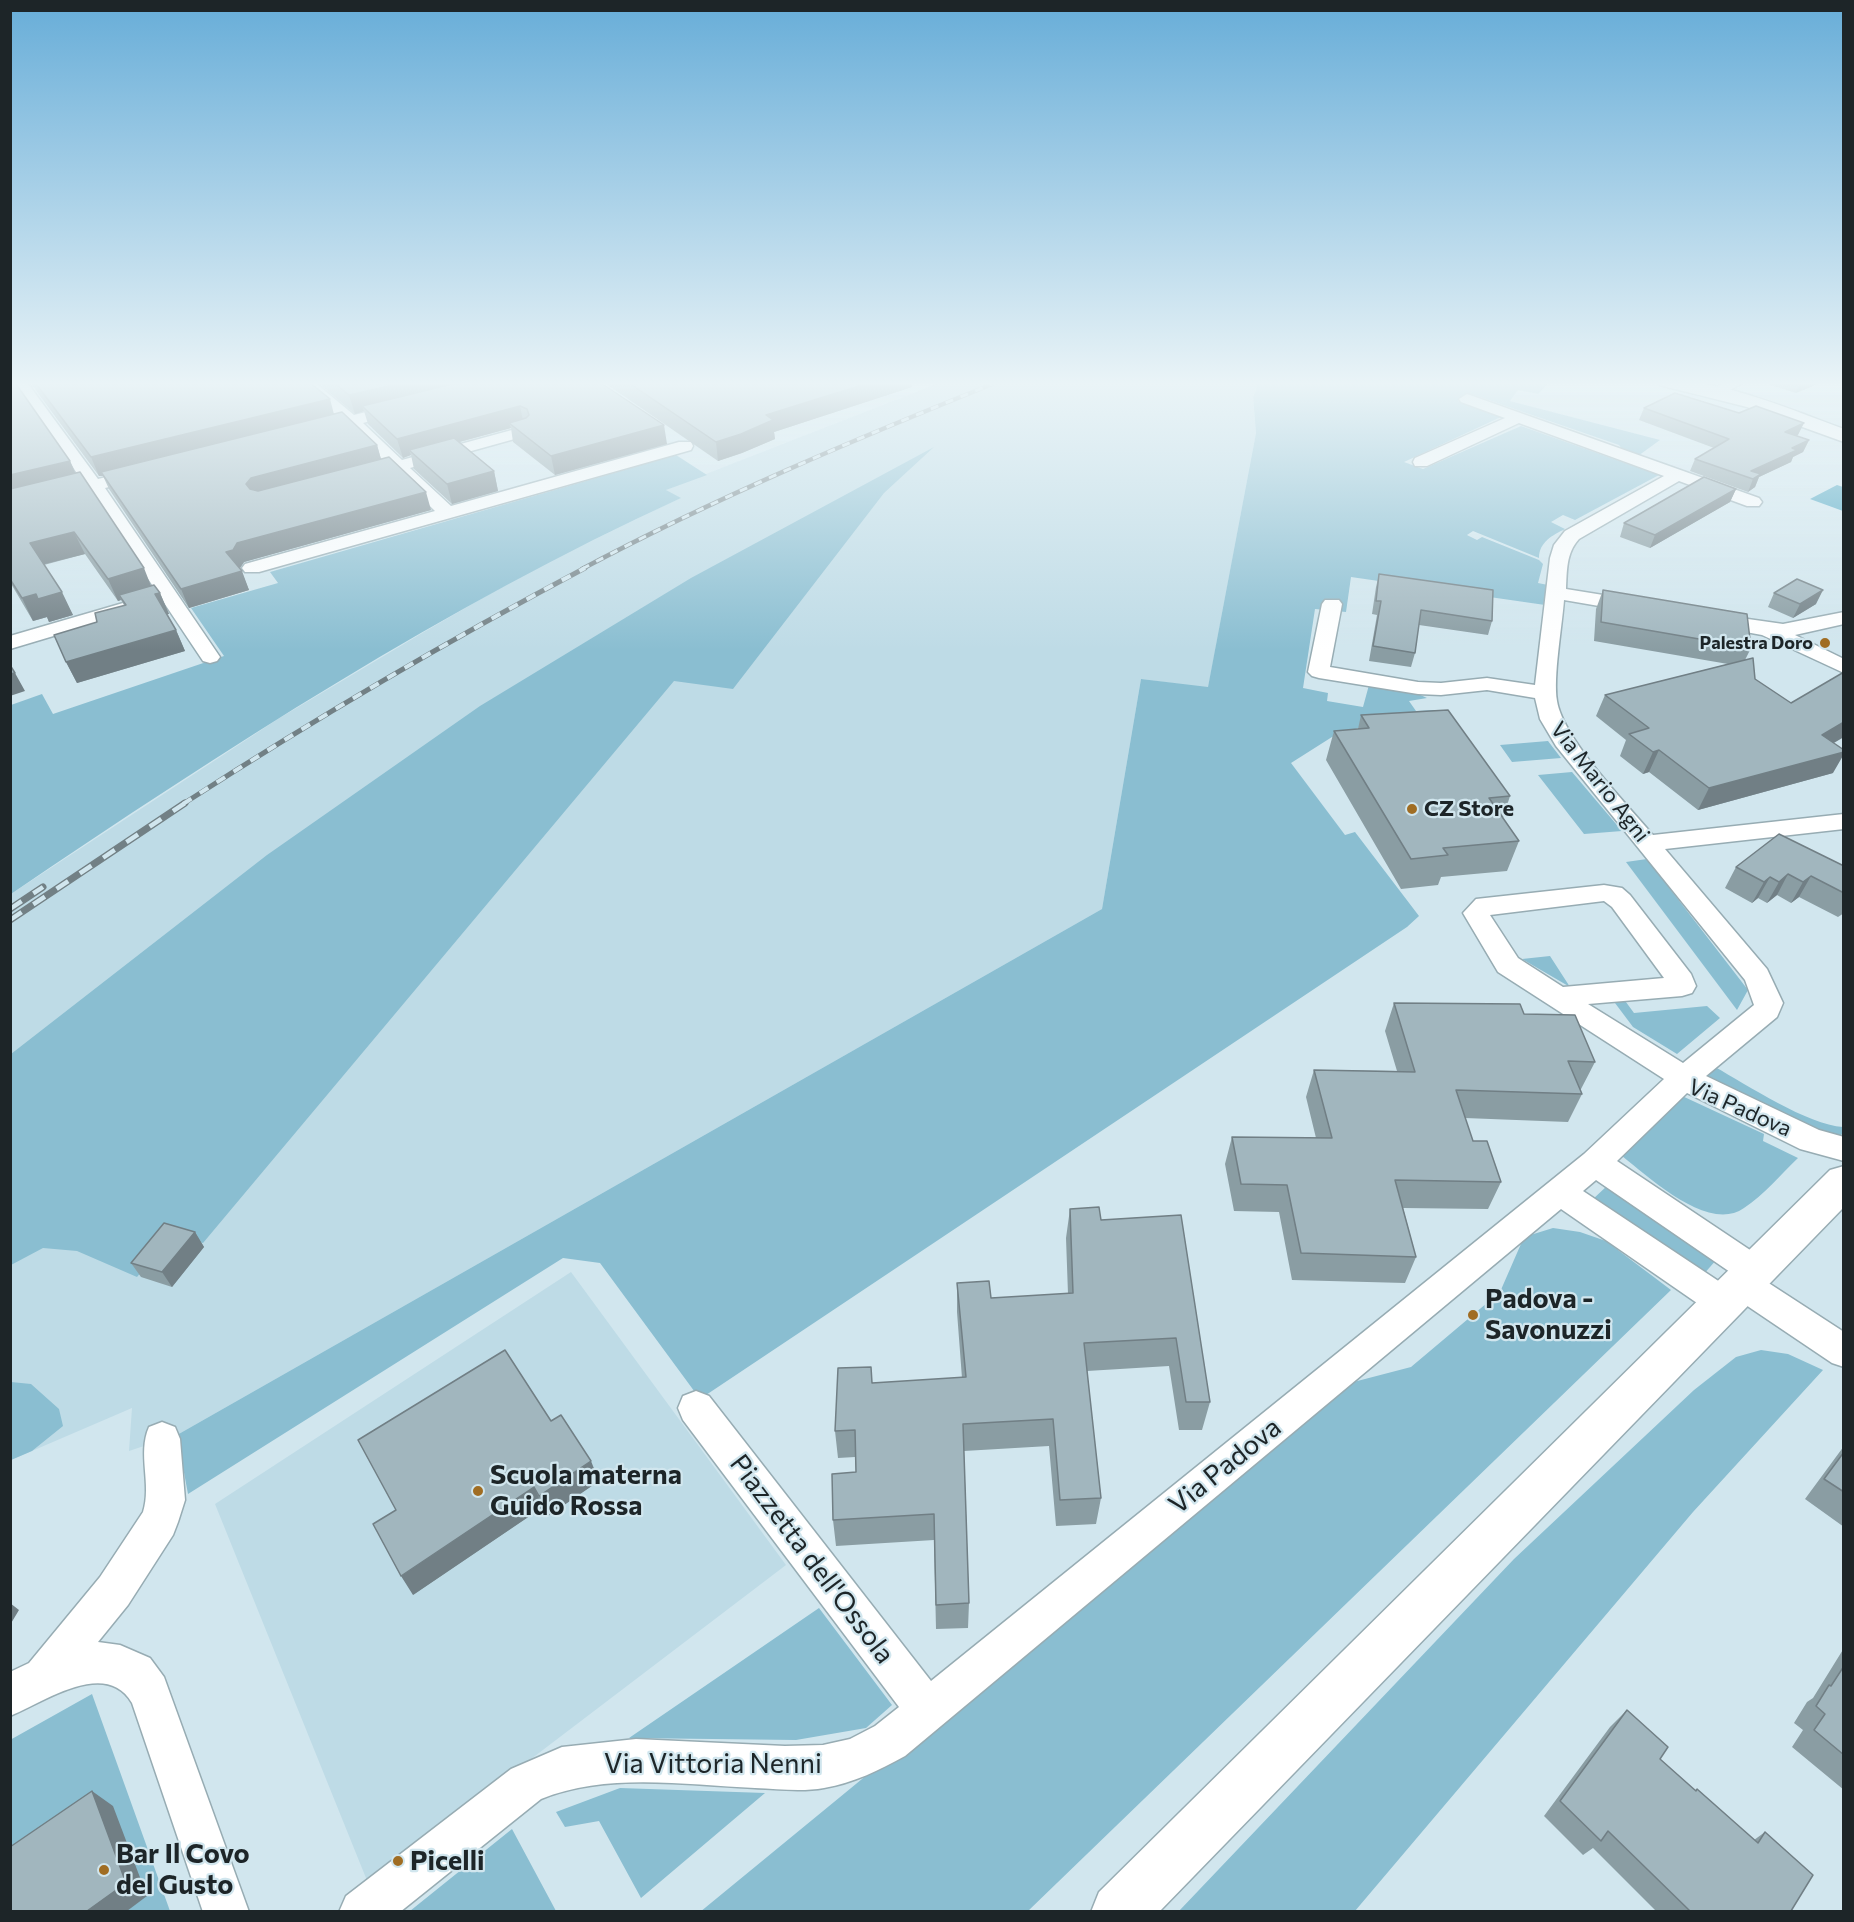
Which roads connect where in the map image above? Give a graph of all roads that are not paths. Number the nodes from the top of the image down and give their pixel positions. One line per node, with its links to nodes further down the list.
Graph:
1 (84, 471): 9 (street)
2 (153, 471): 9 (street)
3 (380, 471): 8 (street)
4 (403, 471): 12 (street)
5 (596, 471): 12 (street)
6 (1666, 471): 7 (street)
7 (1678, 475): 10 (street); 14 (street, Via Mario Agni)
8 (342, 481)
9 (94, 485): 11 (street); 15 (street)
10 (1753, 502)
11 (10, 506)
12 (447, 512): 13 (street)
13 (252, 568)
14 (1555, 593): 17 (street); 24 (street, Via Mario Agni)
15 (169, 596): 21 (street); 22 (street)
16 (1332, 604): 24 (street)
17 (1649, 609)
18 (1696, 617): 20 (street)
19 (1844, 618): 20 (street)
20 (1766, 629): 23 (street)
21 (10, 643)
22 (210, 657)
23 (1844, 667)
24 (1545, 693): 26 (street, Via Mario Agni)
25 (1844, 821): 26 (street)
26 (1648, 843): 28 (street, Via Mario Agni)
27 (1553, 995): 27 (street); 28 (street)
28 (1684, 1078): 29 (street, Via Padova); 30 (street, Via Padova)
29 (1844, 1149)
30 (1595, 1164): 32 (street, Via Padova); 33 (street)
31 (1844, 1181): 33 (main road)
32 (1560, 1192): 33 (street); 38 (street, Via Padova)
33 (1738, 1285): 34 (street); 42 (main road)
34 (1844, 1352)
35 (696, 1408): 38 (street, Piazzetta dell'Ossola)
36 (162, 1439): 37 (street)
37 (45, 1679): 40 (street)
38 (927, 1710): 39 (street, Via Padova)
39 (890, 1741): 41 (street, Via Vittoria Nenni)
40 (226, 1911)
41 (362, 1911)
42 (1119, 1911)

